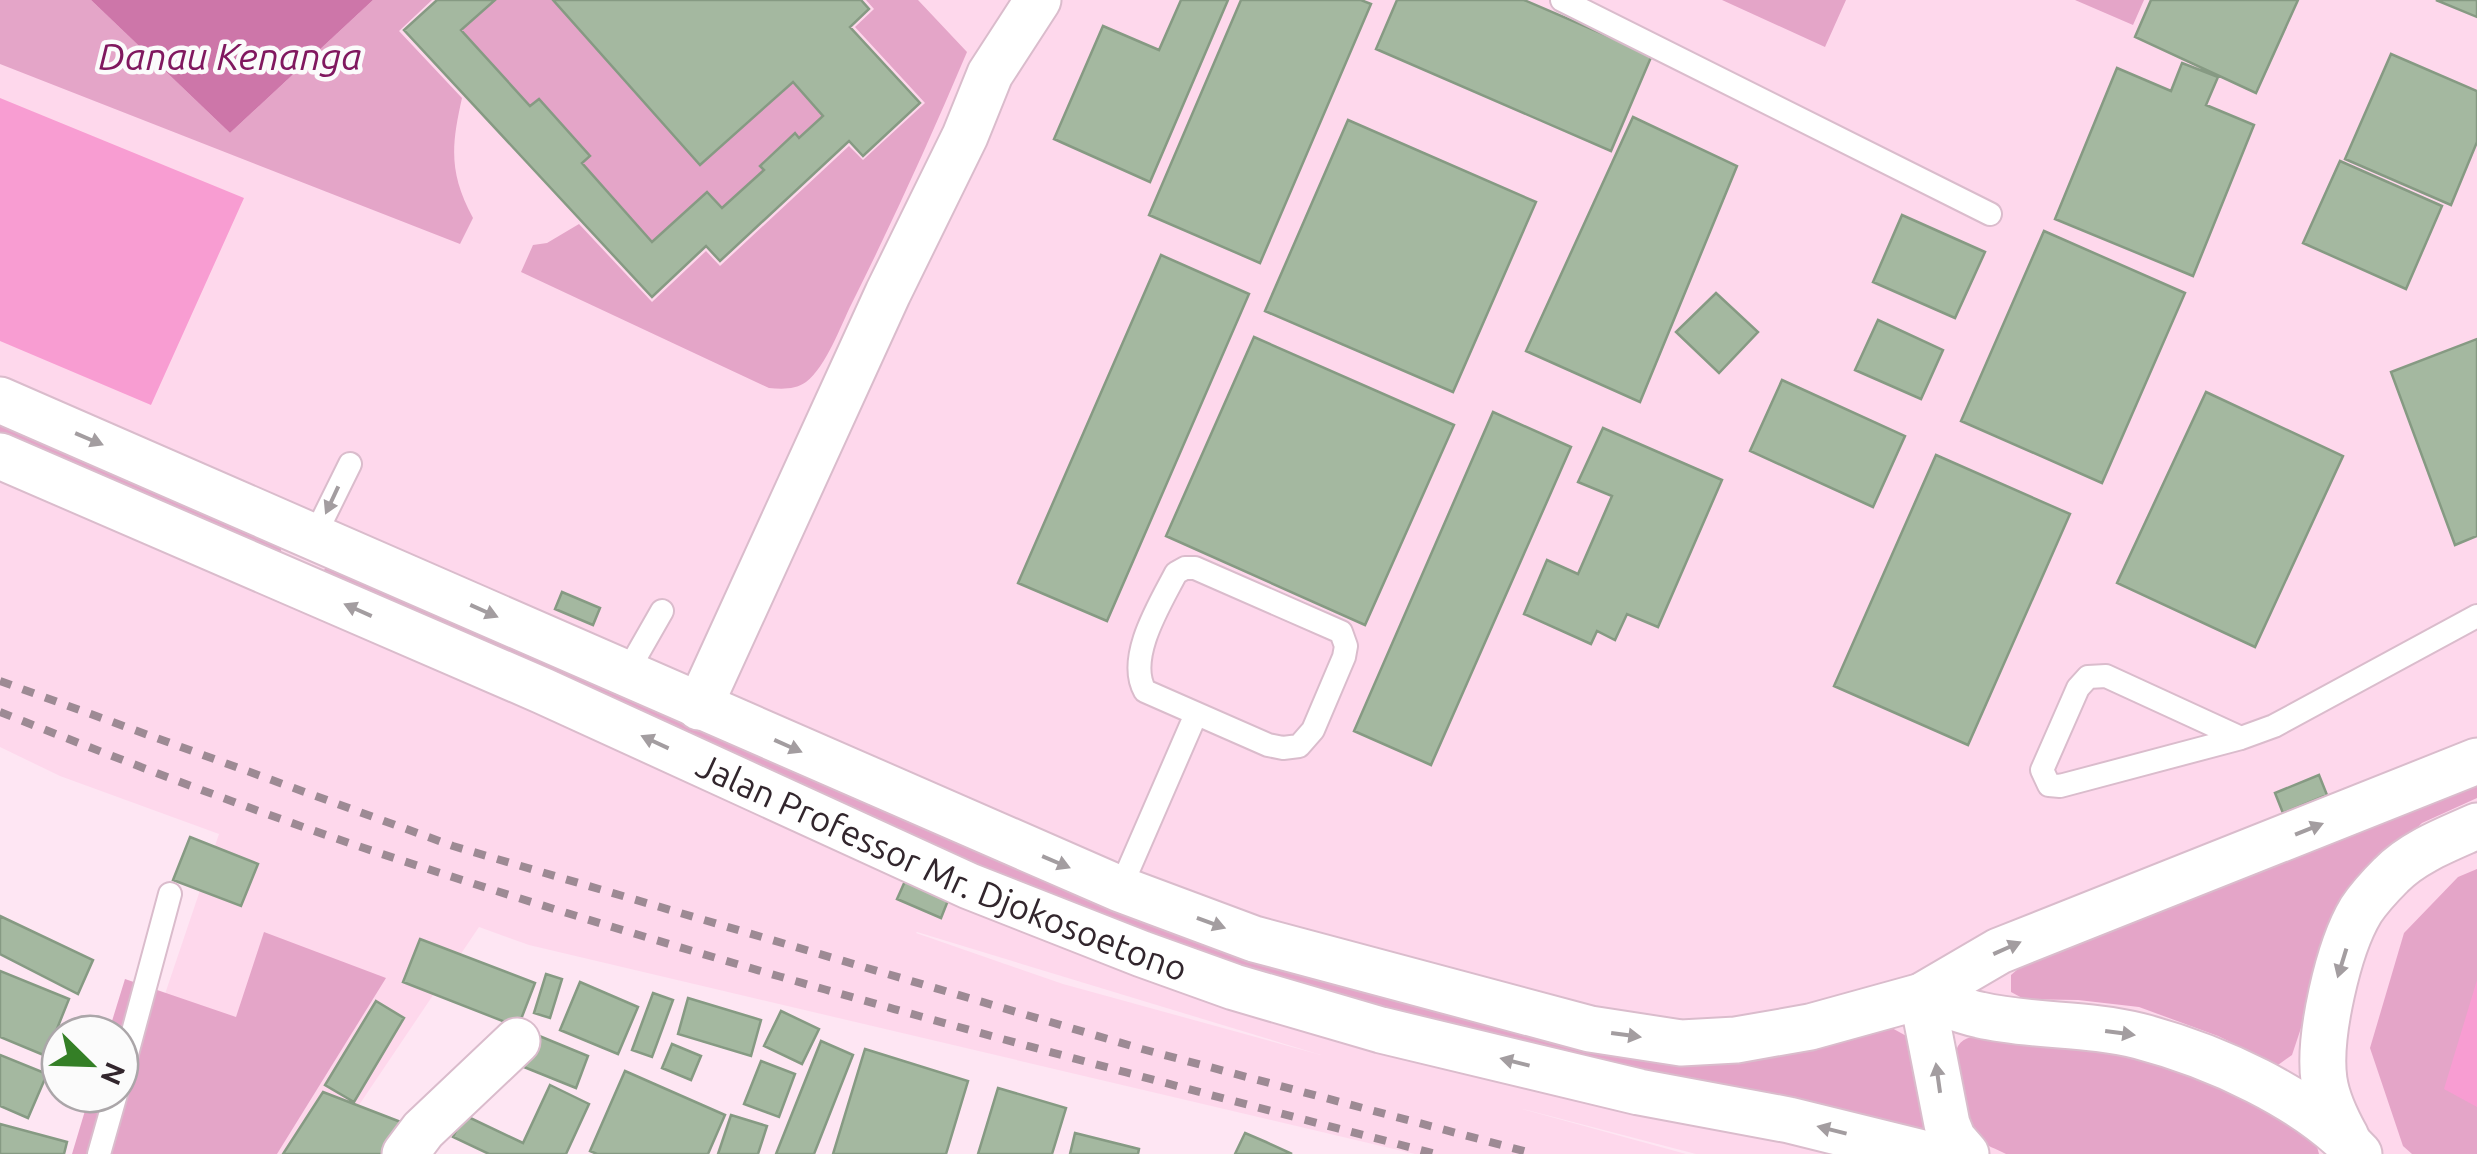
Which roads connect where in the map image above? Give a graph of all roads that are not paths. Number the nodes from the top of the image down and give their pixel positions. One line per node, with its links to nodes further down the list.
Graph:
1 (1038, 0): 12 (street)
2 (1562, 0): 3 (lane)
3 (1990, 214)
4 (0, 400): 7 (street, Jalan Professor Mr. Djokosoetono, one-way to 7)
5 (0, 456): 8 (street, Jalan Professor Mr. Djokosoetono)
6 (350, 464): 7 (lane, one-way to 7)
7 (314, 536): 8 (street); 11 (street, Jalan Professor Mr. Djokosoetono, one-way to 11)
8 (292, 582): 26 (street, Jalan Professor Mr. Djokosoetono, one-way to 8)
9 (662, 611): 11 (lane)
10 (2477, 616): 14 (lane)
11 (626, 674): 12 (street, Jalan Professor Mr. Djokosoetono)
12 (699, 707): 17 (street, Jalan Professor Mr. Djokosoetono, one-way to 17)
13 (1196, 714): 13 (lane); 17 (lane)
14 (2242, 738): 14 (lane)
15 (2477, 761): 19 (street, Jalan Professor Mr. Djokosoetono, one-way to 15)
16 (2477, 826): 23 (street, one-way to 23)
17 (1120, 889): 19 (street, Jalan Professor Mr. Djokosoetono, one-way to 19)
18 (170, 894): 20 (lane)
19 (1922, 996): 23 (street, one-way to 23); 27 (street, one-way to 19)
20 (138, 1014)
21 (517, 1041): 25 (street)
22 (110, 1114): 24 (lane)
23 (2351, 1150)
24 (99, 1154)
25 (404, 1154)
26 (1927, 1154)
27 (1966, 1154)

